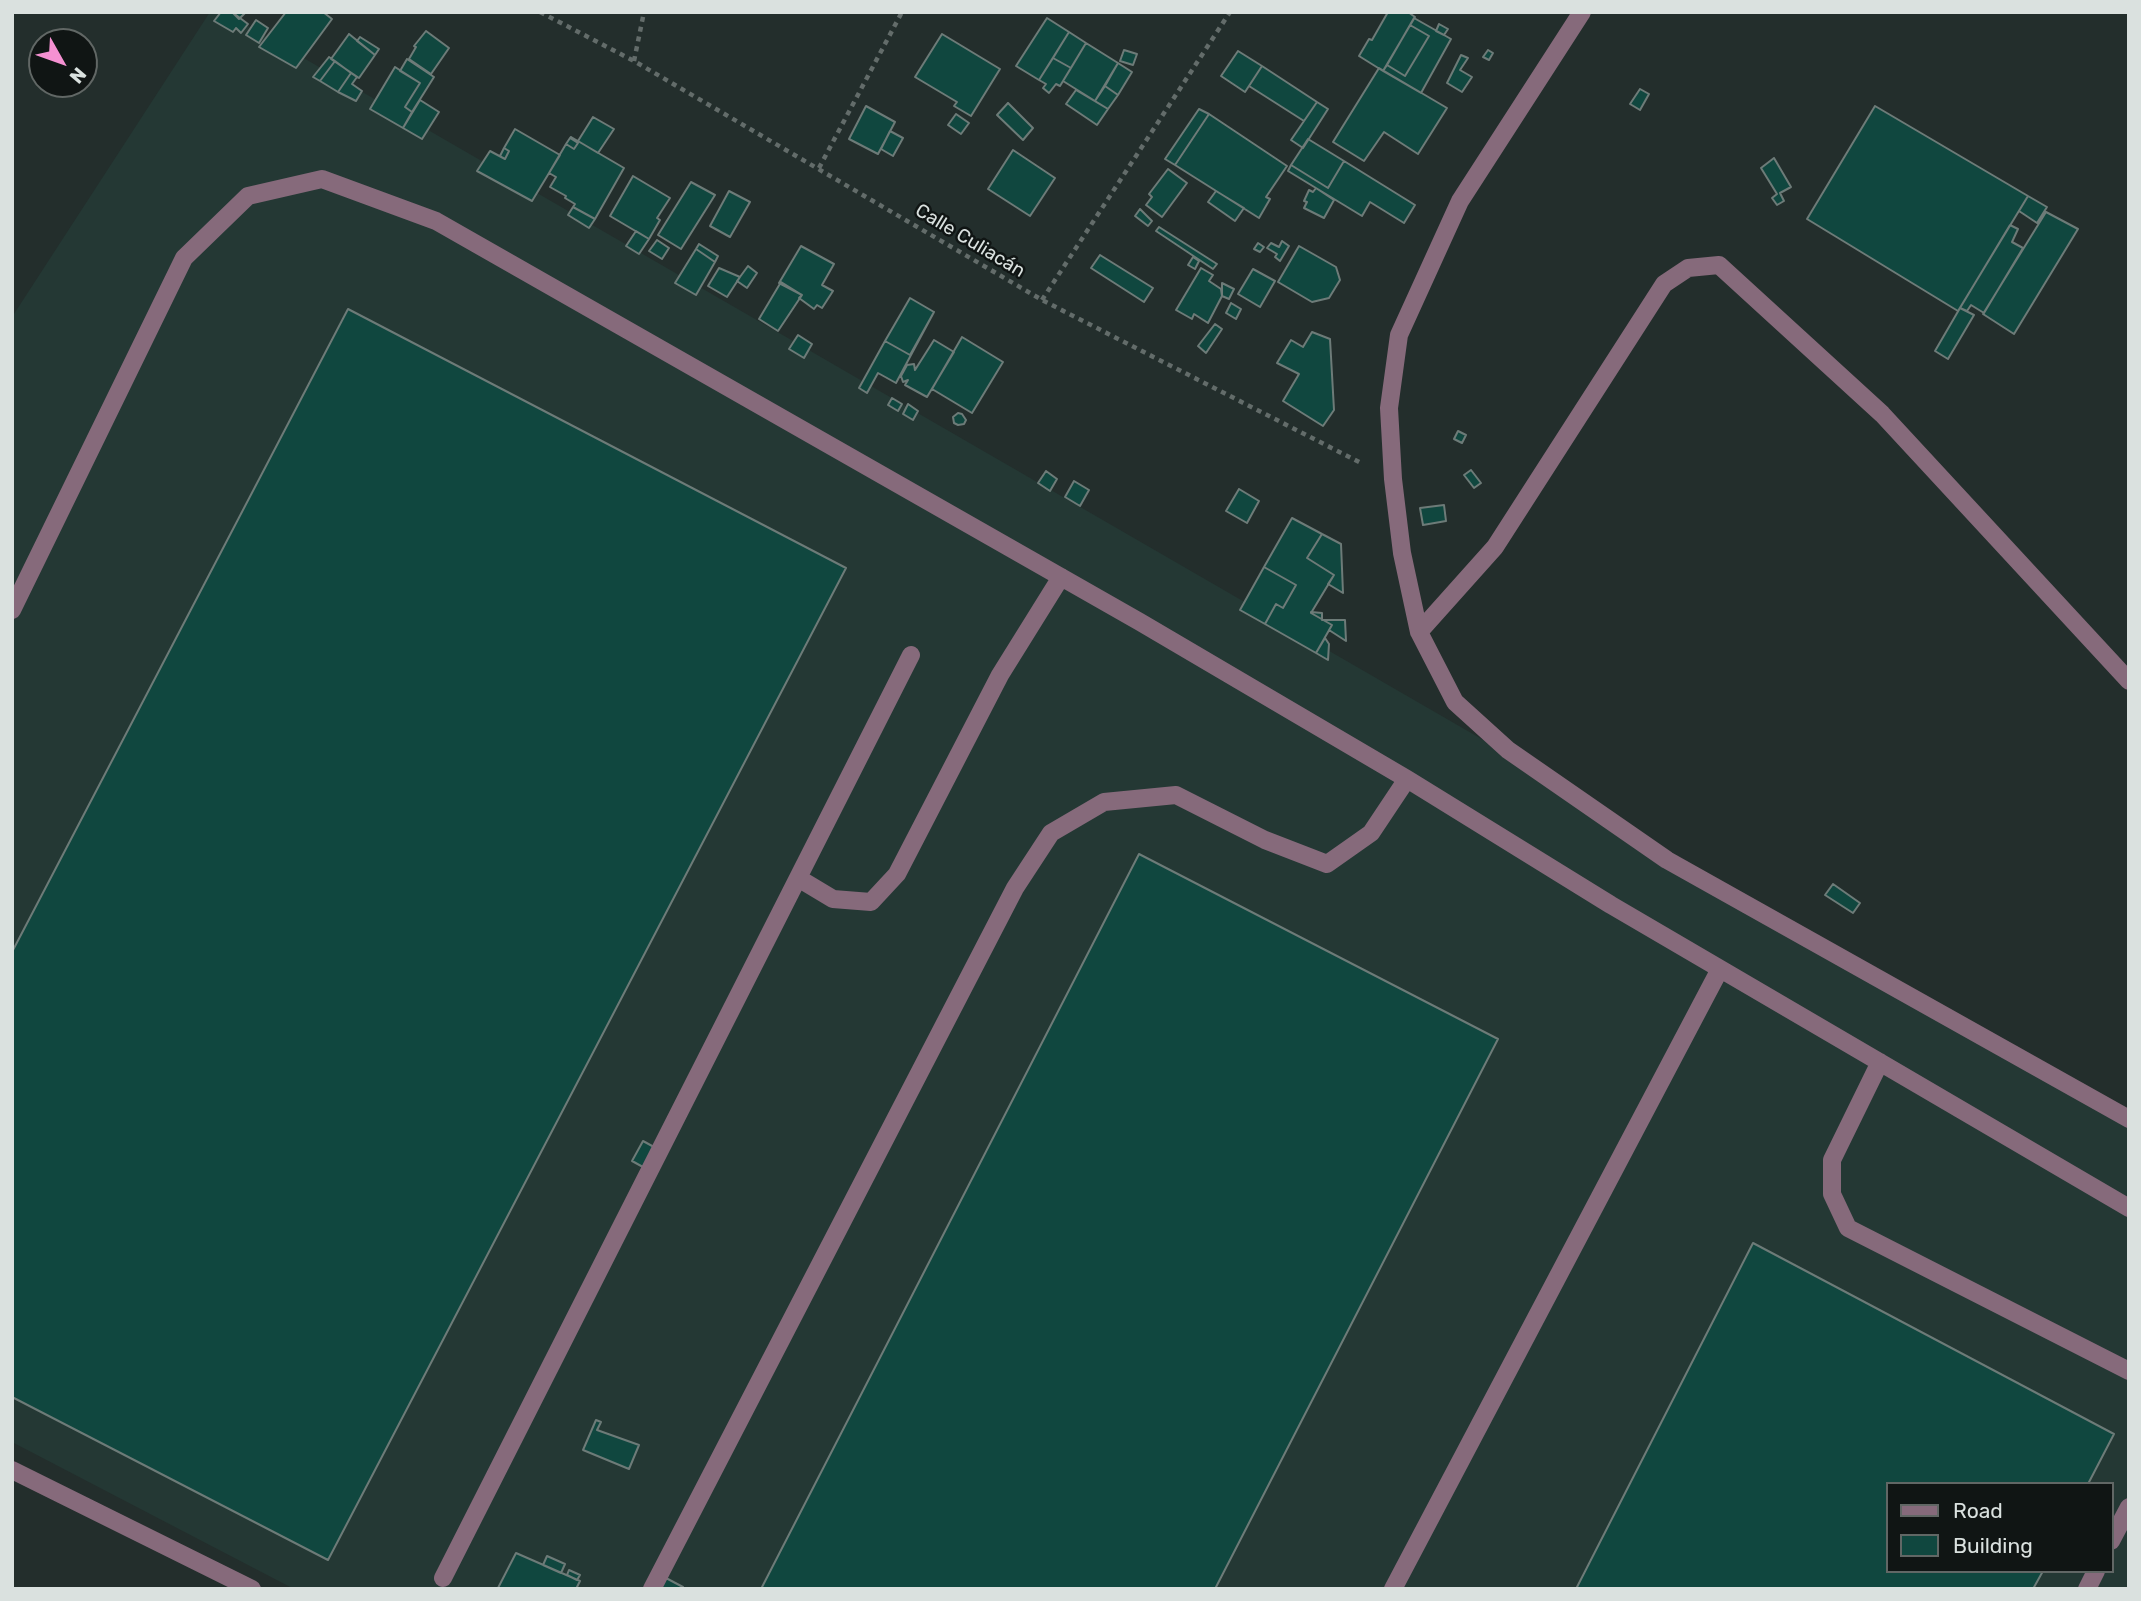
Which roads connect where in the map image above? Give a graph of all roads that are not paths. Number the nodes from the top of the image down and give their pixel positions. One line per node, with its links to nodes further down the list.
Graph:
1 (1582, 12): 4 (street)
2 (1061, 577): 3 (street); 7 (street); 8 (street)
3 (12, 610)
4 (1419, 632): 6 (street); 11 (street)
5 (911, 655): 8 (street)
6 (2129, 681)
7 (1407, 779): 9 (street); 21 (street)
8 (798, 878): 18 (street)
9 (1720, 969): 10 (street); 22 (street)
10 (1880, 1062): 12 (street); 13 (street)
11 (2129, 1119)
12 (2129, 1208)
13 (2129, 1371)
14 (12, 1470): 19 (street)
15 (2129, 1507): 16 (street)
16 (2113, 1537)
17 (2095, 1573): 23 (street)
18 (443, 1578)
19 (225, 1583): 20 (street)
20 (253, 1589)
21 (652, 1589)
22 (1393, 1589)
23 (2087, 1589)

